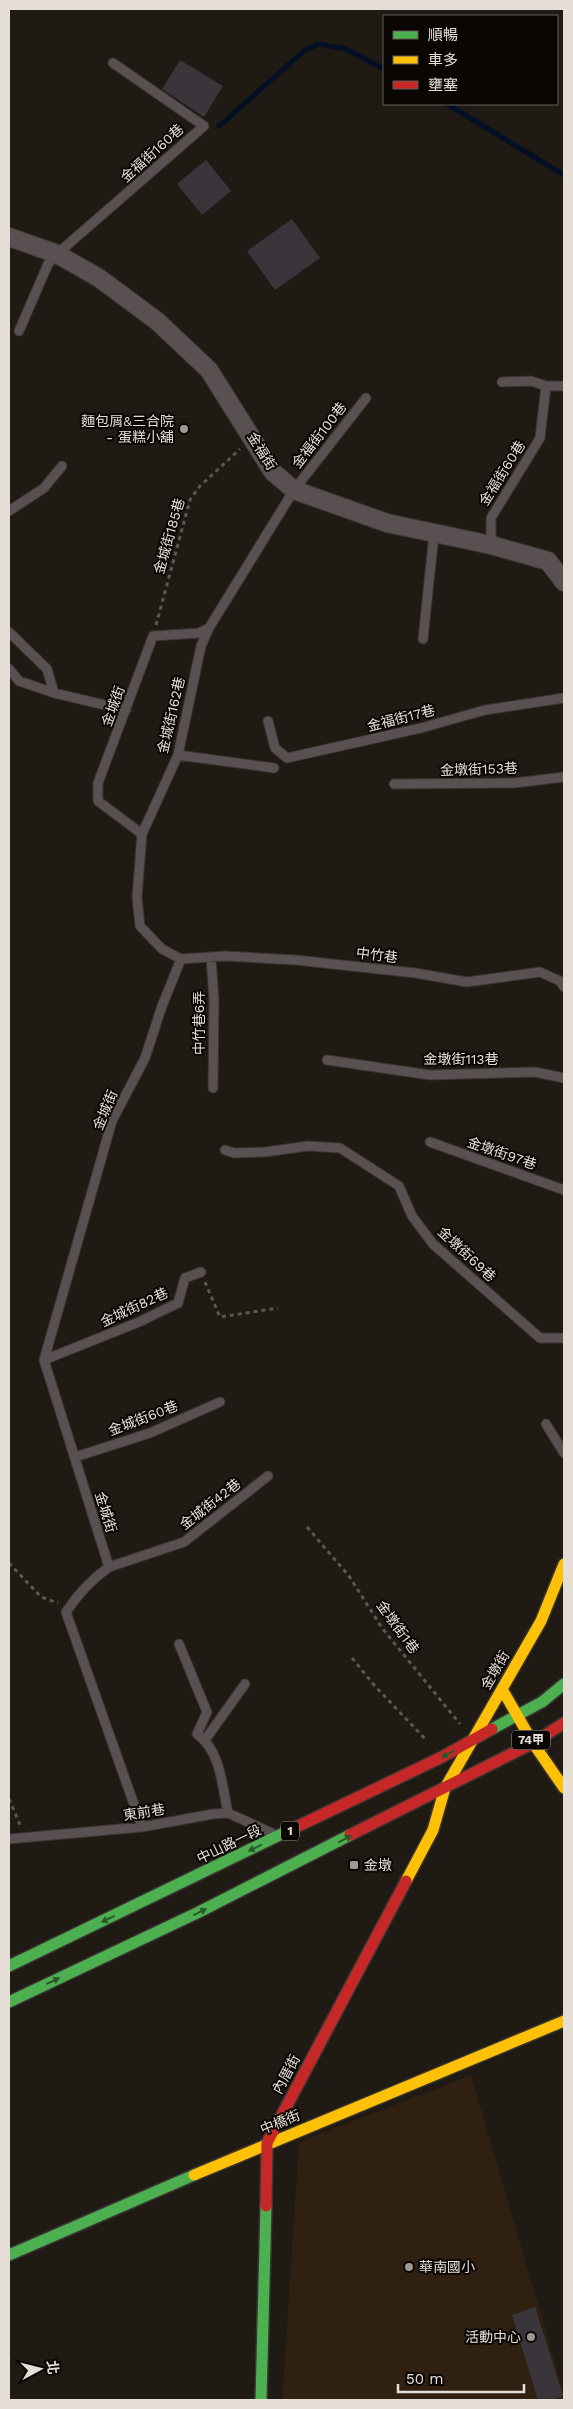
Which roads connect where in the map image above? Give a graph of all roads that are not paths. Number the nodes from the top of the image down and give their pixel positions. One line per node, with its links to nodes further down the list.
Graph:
1 (113, 63): 3 (lane, 金福街160巷)
2 (9, 237): 3 (street, 金福街)
3 (57, 254): 4 (lane); 10 (street, 金福街)
4 (19, 331)
5 (502, 382): 6 (lane)
6 (546, 386): 7 (lane); 13 (lane, 金福街60巷)
7 (564, 386)
8 (366, 398): 10 (lane, 金福街100巷)
9 (62, 466): 11 (lane)
10 (294, 490): 12 (street, 金福街); 15 (lane)
11 (9, 511)
12 (434, 534): 13 (street, 金福街); 17 (lane)
13 (491, 545): 14 (street, 金福街)
14 (564, 582)
15 (209, 628): 21 (lane, 金城街); 23 (lane, 金城街162巷)
16 (9, 632): 19 (lane)
17 (423, 639)
18 (9, 669): 19 (lane)
19 (54, 693): 21 (lane)
20 (564, 698): 22 (lane, 金福街17巷)
21 (126, 710): 27 (lane, 金城街)
22 (268, 721)
23 (178, 755): 24 (lane); 27 (lane, 金城街162巷)
24 (274, 768)
25 (564, 777): 26 (lane, 金墩街153巷)
26 (394, 784)
27 (142, 834): 28 (lane)
28 (181, 958): 29 (lane, 中竹巷); 39 (lane, 金城街)
29 (211, 958): 30 (lane, 中竹巷); 33 (lane, 中竹巷6弄)
30 (564, 987)
31 (327, 1060): 32 (lane, 金墩街113巷)
32 (564, 1078)
33 (213, 1088)
34 (430, 1142): 36 (lane, 金墩街97巷)
35 (225, 1150): 38 (lane, 金墩街69巷)
36 (564, 1190)
37 (201, 1272): 39 (lane, 金城街82巷)
38 (564, 1338)
39 (44, 1360): 43 (lane, 金城街)
40 (220, 1402): 43 (lane, 金城街60巷)
41 (546, 1424): 42 (lane)
42 (564, 1453)
43 (75, 1457): 46 (lane, 金城街)
44 (268, 1476): 46 (lane, 金城街42巷)
45 (564, 1564): 50 (street, 金墩街)
46 (109, 1568): 60 (lane)
47 (179, 1644): 54 (lane)
48 (245, 1684): 54 (lane)
49 (564, 1684): 51 (street, 中山路一段 / 1)
50 (502, 1689): 51 (street); 52 (street, 74甲); 55 (street, 金墩街)
51 (542, 1702): 52 (street, 中山路一段 / 1); 53 (street, 74甲)
52 (518, 1715): 55 (street, 中山路一段 / 1); 56 (street, 74甲)
53 (563, 1728): 56 (street, 1)
54 (205, 1740): 59 (lane)
55 (473, 1740): 57 (street, 金墩街); 61 (street, 中山路一段 / 1, one-way to 61)
56 (533, 1743): 57 (street, 1); 58 (street, 74甲)
57 (445, 1788): 64 (street, 1, one-way to 57); 66 (street, 內厝街)
58 (564, 1788)
59 (228, 1813): 60 (lane, 東前巷); 61 (lane)
60 (142, 1827): 62 (lane, 東前巷)
61 (279, 1837): 63 (street, 中山路一段 / 1, one-way to 63)
62 (9, 1839)
63 (9, 1966)
64 (9, 2002)
65 (564, 2021): 66 (street, 中橋街)
66 (267, 2143): 67 (street, 中橋街); 68 (street, 內厝街)
67 (9, 2255)
68 (261, 2400)

